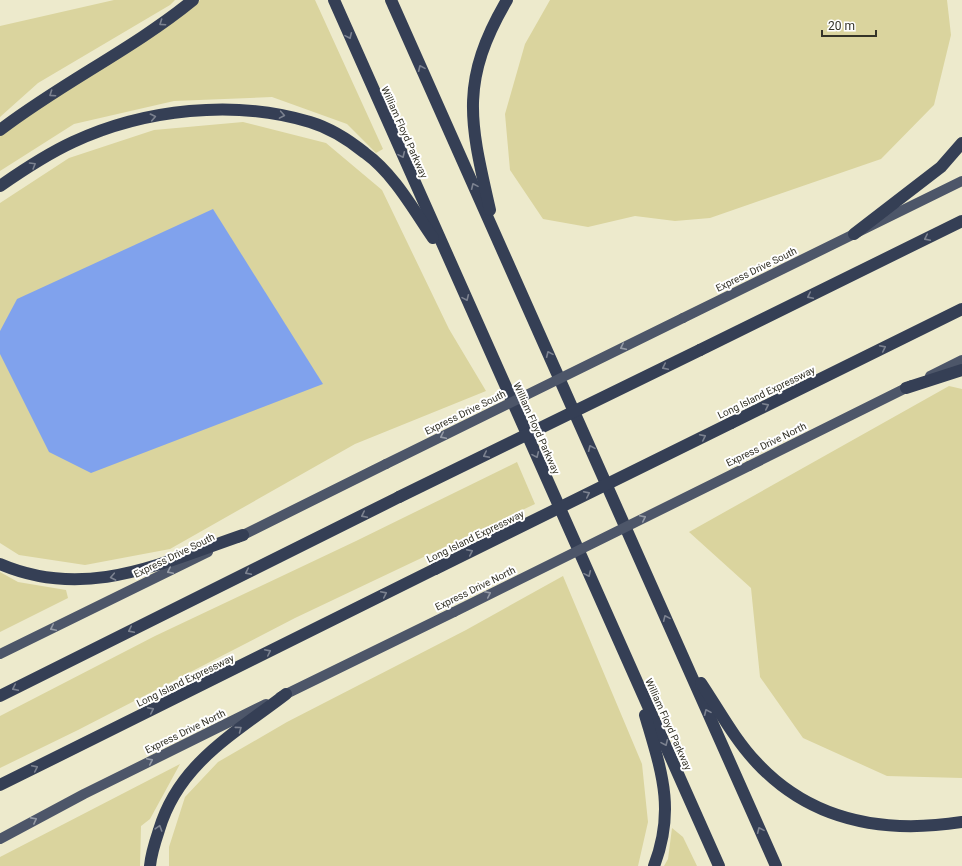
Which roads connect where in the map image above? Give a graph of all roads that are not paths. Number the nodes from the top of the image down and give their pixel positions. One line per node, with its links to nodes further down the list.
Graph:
1 (193, 0): 5 (highway, one-way to 5)
2 (334, 0): 12 (highway, William Floyd Parkway, one-way to 12)
3 (391, 0): 11 (highway, one-way to 3)
4 (507, 0): 11 (highway)
5 (0, 130)
6 (962, 143): 10 (highway)
7 (962, 181): 10 (main road, Express Drive South)
8 (0, 186): 12 (highway, one-way to 12)
9 (962, 221): 23 (highway, one-way to 23, bridge)
10 (854, 234): 17 (main road, Express Drive South, one-way to 17, bridge)
11 (495, 235): 20 (highway, one-way to 11)
12 (450, 262): 21 (highway, William Floyd Parkway, one-way to 21)
13 (962, 309): 24 (highway, Long Island Expressway, one-way to 13, bridge)
14 (962, 360): 16 (main road, Express Drive North)
15 (962, 370): 16 (highway)
16 (906, 388): 22 (main road, Express Drive North, one-way to 16, bridge)
17 (243, 535): 18 (highway, one-way to 18); 19 (main road, Express Drive South, one-way to 19)
18 (0, 564)
19 (0, 654)
20 (681, 654): 25 (highway); 30 (highway, one-way to 20)
21 (632, 670): 28 (highway); 29 (highway, William Floyd Parkway, one-way to 29)
22 (286, 694): 26 (main road, Express Drive North, one-way to 22); 27 (highway, one-way to 22)
23 (0, 696)
24 (0, 785)
25 (962, 822)
26 (0, 839)
27 (150, 866)
28 (654, 866)
29 (719, 866)
30 (776, 866)

